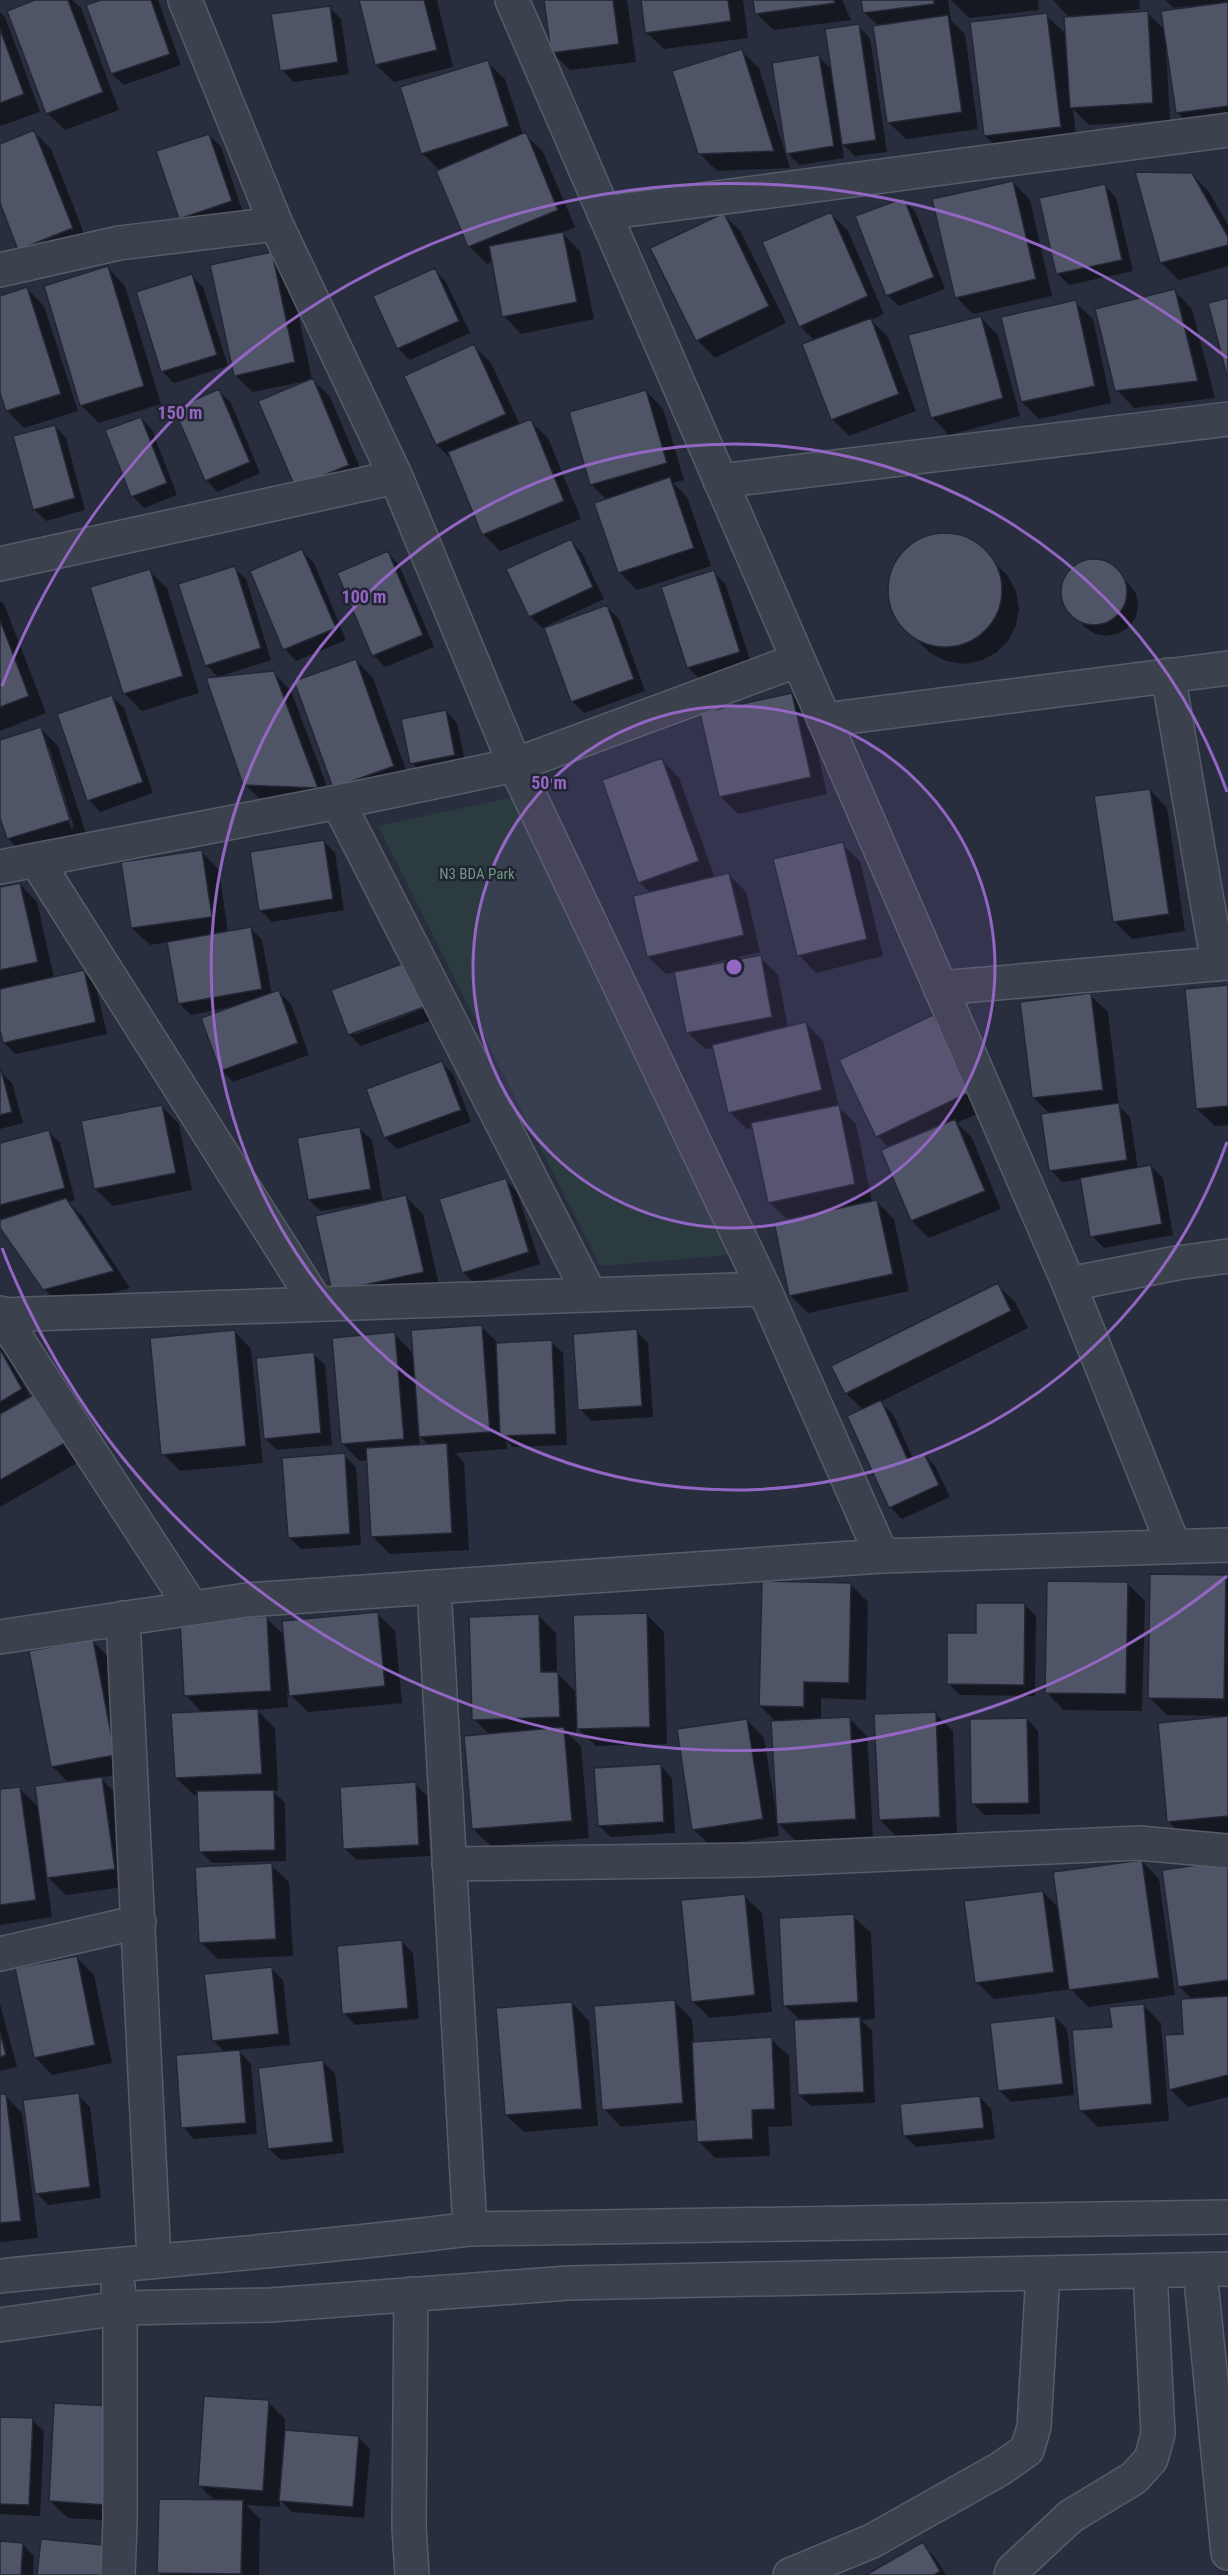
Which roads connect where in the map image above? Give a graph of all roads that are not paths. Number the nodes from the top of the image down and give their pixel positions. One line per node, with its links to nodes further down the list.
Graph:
1 (185, 0): 5 (street)
2 (512, 0): 4 (street)
3 (1228, 130): 4 (street)
4 (604, 213): 9 (street)
5 (276, 224): 6 (street); 8 (street)
6 (0, 270)
7 (1228, 419): 9 (street)
8 (396, 477): 10 (street); 15 (street)
9 (720, 481): 11 (street)
10 (0, 564)
11 (798, 660): 14 (street); 15 (street)
12 (1228, 668): 13 (street)
13 (1168, 675): 14 (street); 19 (street)
14 (824, 720): 20 (street)
15 (515, 765): 16 (street); 23 (street)
16 (339, 802): 17 (street); 24 (street)
17 (36, 860): 18 (street); 25 (street)
18 (0, 867)
19 (1223, 964): 20 (street)
20 (940, 988): 22 (street)
21 (1228, 1256): 22 (street)
22 (1069, 1284): 28 (street)
23 (764, 1289): 24 (street); 29 (street)
24 (590, 1295): 25 (street)
25 (317, 1304): 26 (street)
26 (1, 1314): 31 (street)
27 (1228, 1545): 28 (street)
28 (1174, 1547): 29 (street)
29 (882, 1556): 30 (street)
30 (434, 1587): 31 (street); 35 (street)
31 (192, 1608): 32 (street)
32 (123, 1618): 33 (street); 36 (street)
33 (0, 1637)
34 (1228, 1851): 35 (street)
35 (449, 1864): 39 (street)
36 (139, 1922): 37 (street); 40 (street)
37 (0, 1954)
38 (1228, 2217): 39 (street)
39 (470, 2229): 40 (street)
40 (154, 2260): 41 (street)
41 (115, 2264): 45 (street); 47 (street)
42 (1214, 2270): 43 (street); 49 (street)
43 (1150, 2271): 44 (street); 53 (street)
44 (1043, 2274): 46 (street); 52 (street)
45 (0, 2276)
46 (411, 2294): 47 (street); 51 (street)
47 (120, 2308): 48 (street); 50 (street)
48 (0, 2325)
49 (1228, 2553)
50 (118, 2575)
51 (412, 2575)
52 (790, 2575)
53 (1011, 2575)

